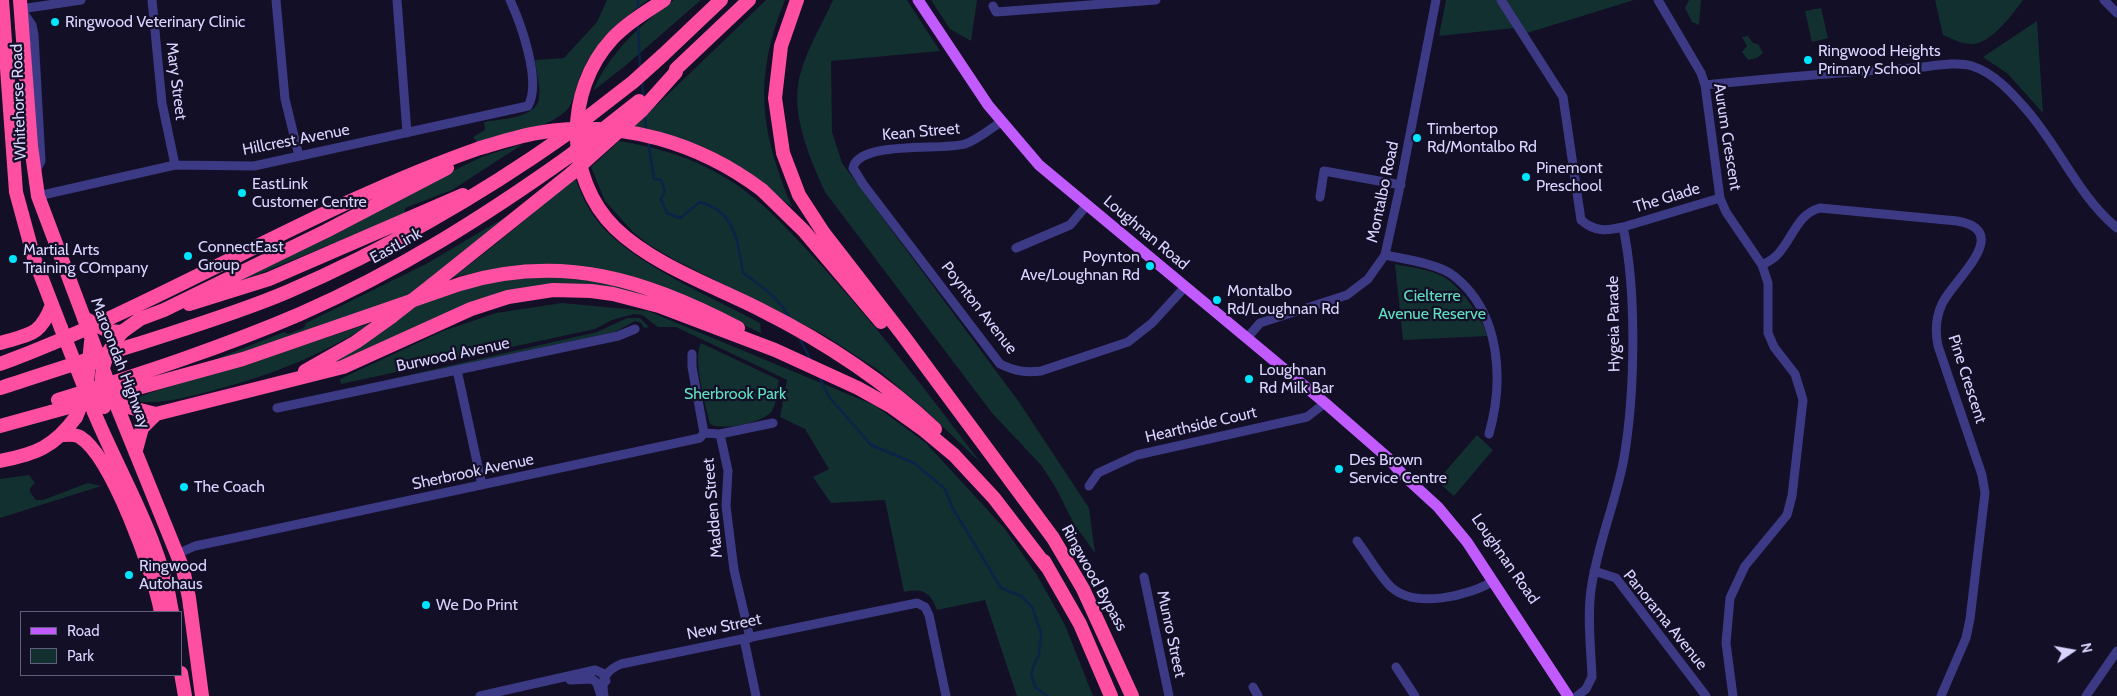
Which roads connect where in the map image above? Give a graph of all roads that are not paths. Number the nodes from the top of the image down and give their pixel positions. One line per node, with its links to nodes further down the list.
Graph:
1 (2, 0): 21 (highway)
2 (81, 0): 17 (street)
3 (152, 0): 30 (street, Mary Street)
4 (276, 0): 29 (street)
5 (397, 0): 27 (street)
6 (510, 0): 27 (street, Hillcrest Avenue)
7 (721, 0): 31 (highway, EastLink, bridge)
8 (749, 0): 22 (highway, EastLink)
9 (797, 0): 74 (highway)
10 (918, 0): 26 (main road, Loughnan Road)
11 (1156, 0): 19 (street)
12 (1436, 0): 33 (street, Montalbo Road)
13 (1501, 0): 38 (street)
14 (1658, 0): 24 (street, Aurum Crescent)
15 (2104, 0): 20 (street)
16 (662, 1): 79 (highway)
17 (55, 2): 18 (street)
18 (21, 4): 21 (highway); 34 (highway, Maroondah Highway)
19 (994, 12)
20 (2117, 13)
21 (1, 15): 25 (highway, Maroondah Highway)
22 (676, 71): 57 (highway, bridge); 64 (highway, EastLink, bridge)
23 (0, 85): 25 (main road)
24 (1705, 85): 36 (street, Aurum Crescent); 39 (street)
25 (9, 101): 44 (highway, Maroondah Highway)
26 (1001, 122): 32 (street, Kean Street); 37 (main road, Loughnan Road)
27 (407, 133): 29 (street, Hillcrest Avenue)
28 (480, 148): 45 (highway); 54 (highway); 74 (highway, bridge)
29 (298, 156): 30 (street, Hillcrest Avenue)
30 (175, 165): 34 (street, Hillcrest Avenue)
31 (510, 174): 45 (highway); 58 (highway, EastLink)
32 (857, 176): 43 (street, Poynton Avenue)
33 (1401, 185): 35 (street); 41 (street, Montalbo Road)
34 (38, 196): 46 (highway, Maroondah Highway)
35 (1320, 197)
36 (1720, 198): 38 (street, The Glade); 42 (street, Aurum Crescent)
37 (1087, 205): 40 (street); 43 (main road, Loughnan Road)
38 (1623, 227): 80 (street, Hygeia Parade)
39 (2117, 228)
40 (1016, 248)
41 (1385, 255): 50 (street, Montalbo Road); 69 (street)
42 (1762, 265): 104 (street, Aurum Crescent); 105 (street, Pine Crescent)
43 (1185, 287): 50 (main road, Loughnan Road)
44 (52, 305): 51 (highway); 59 (highway, Maroondah Highway, bridge)
45 (164, 310): 48 (highway)
46 (84, 318): 48 (highway, bridge); 49 (highway, Maroondah Highway, bridge)
47 (635, 329): 56 (street, Burwood Avenue)
48 (122, 332): 55 (highway, bridge)
49 (92, 338): 55 (highway, Maroondah Highway, bridge); 59 (highway, bridge)
50 (1247, 338): 60 (main road, Loughnan Road)
51 (0, 343)
52 (775, 350): 57 (highway); 66 (highway); 79 (highway)
53 (692, 354): 67 (street)
54 (0, 364)
55 (102, 367): 61 (highway, Maroondah Highway, bridge)
56 (457, 370): 62 (street, Burwood Avenue); 75 (street)
57 (292, 379): 63 (highway)
58 (0, 388)
59 (87, 388): 61 (highway, Maroondah Highway, bridge); 70 (highway, bridge)
60 (1325, 403): 72 (main road, Loughnan Road); 76 (street, Hearthside Court)
61 (104, 405): 63 (highway); 71 (highway, Maroondah Highway); 84 (highway, Maroondah Highway)
62 (278, 408)
63 (156, 414): 71 (highway)
64 (0, 419)
65 (773, 423): 68 (street, Sherbrook Avenue)
66 (0, 426)
67 (704, 433): 68 (street, Sherbrook Avenue); 75 (street, Sherbrook Avenue)
68 (720, 434): 85 (street, Madden Street)
69 (1489, 434)
70 (62, 436): 73 (highway); 83 (highway)
71 (136, 450): 78 (highway, Maroondah Highway)
72 (1388, 458): 82 (main road, Loughnan Road); 102 (main road, Loughnan Road)
73 (0, 461)
74 (1013, 483): 97 (highway, Ringwood Bypass)
75 (482, 485): 78 (street, Sherbrook Avenue)
76 (1089, 486)
77 (1357, 541): 82 (street)
78 (178, 554): 90 (highway, Maroondah Highway)
79 (1047, 567): 96 (highway, Ringwood Bypass)
80 (1594, 571): 102 (street, Hygeia Parade); 103 (street, Panorama Avenue)
81 (1144, 577): 98 (street, Munro Street)
82 (1493, 581): 101 (main road, Loughnan Road)
83 (161, 611)
84 (172, 611)
85 (747, 638): 88 (street, New Street); 94 (street, Madden Street); 95 (street, New Street)
86 (2117, 651): 106 (street)
87 (1396, 667): 100 (street)
88 (598, 679): 91 (street); 92 (street); 93 (street)
89 (1253, 687): 99 (street)
90 (202, 696)
91 (480, 696)
92 (603, 696)
93 (610, 696)
94 (756, 696)
95 (946, 696)
96 (1111, 696)
97 (1132, 696)
98 (1170, 696)
99 (1258, 696)
100 (1415, 696)
101 (1568, 696)
102 (1577, 696)
103 (1706, 696)
104 (1733, 696)
105 (1941, 696)
106 (2086, 696)

